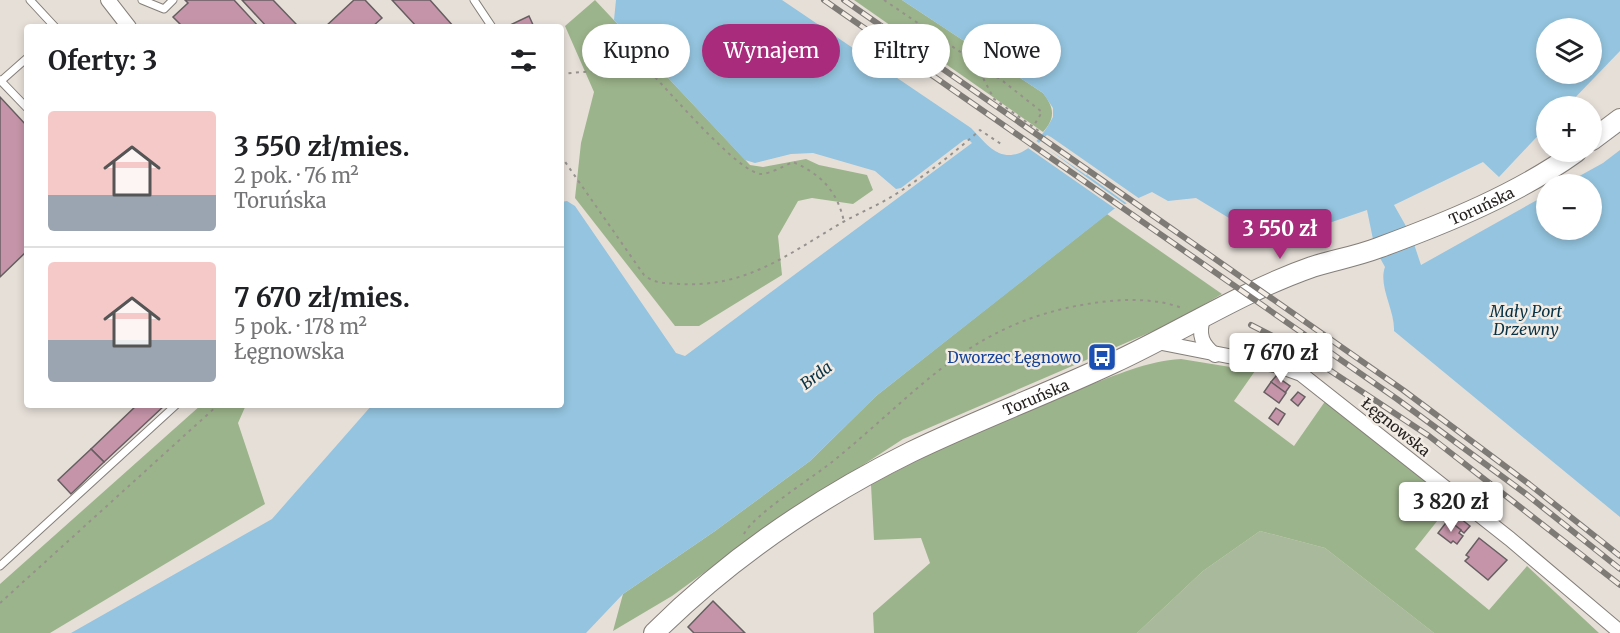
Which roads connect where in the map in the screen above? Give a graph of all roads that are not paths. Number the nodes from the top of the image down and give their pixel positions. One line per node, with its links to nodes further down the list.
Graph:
1 (30, 0): 6 (lane)
2 (108, 0): 7 (street)
3 (142, 0): 4 (lane)
4 (173, 0)
5 (474, 0): 8 (lane)
6 (52, 24)
7 (127, 24)
8 (490, 24)
9 (24, 61): 10 (lane)
10 (1, 80): 11 (lane)
11 (24, 105)
12 (1620, 119): 13 (street)
13 (1602, 132)
14 (1559, 162): 15 (street, Toruńska)
15 (1203, 318): 16 (street, Toruńska); 17 (street)
16 (1157, 342): 17 (street, Łęgnowska); 21 (street, Toruńska)
17 (1215, 355): 20 (street, Łęgnowska)
18 (173, 408): 19 (lane)
19 (0, 566)
20 (1620, 632)
21 (654, 633)

